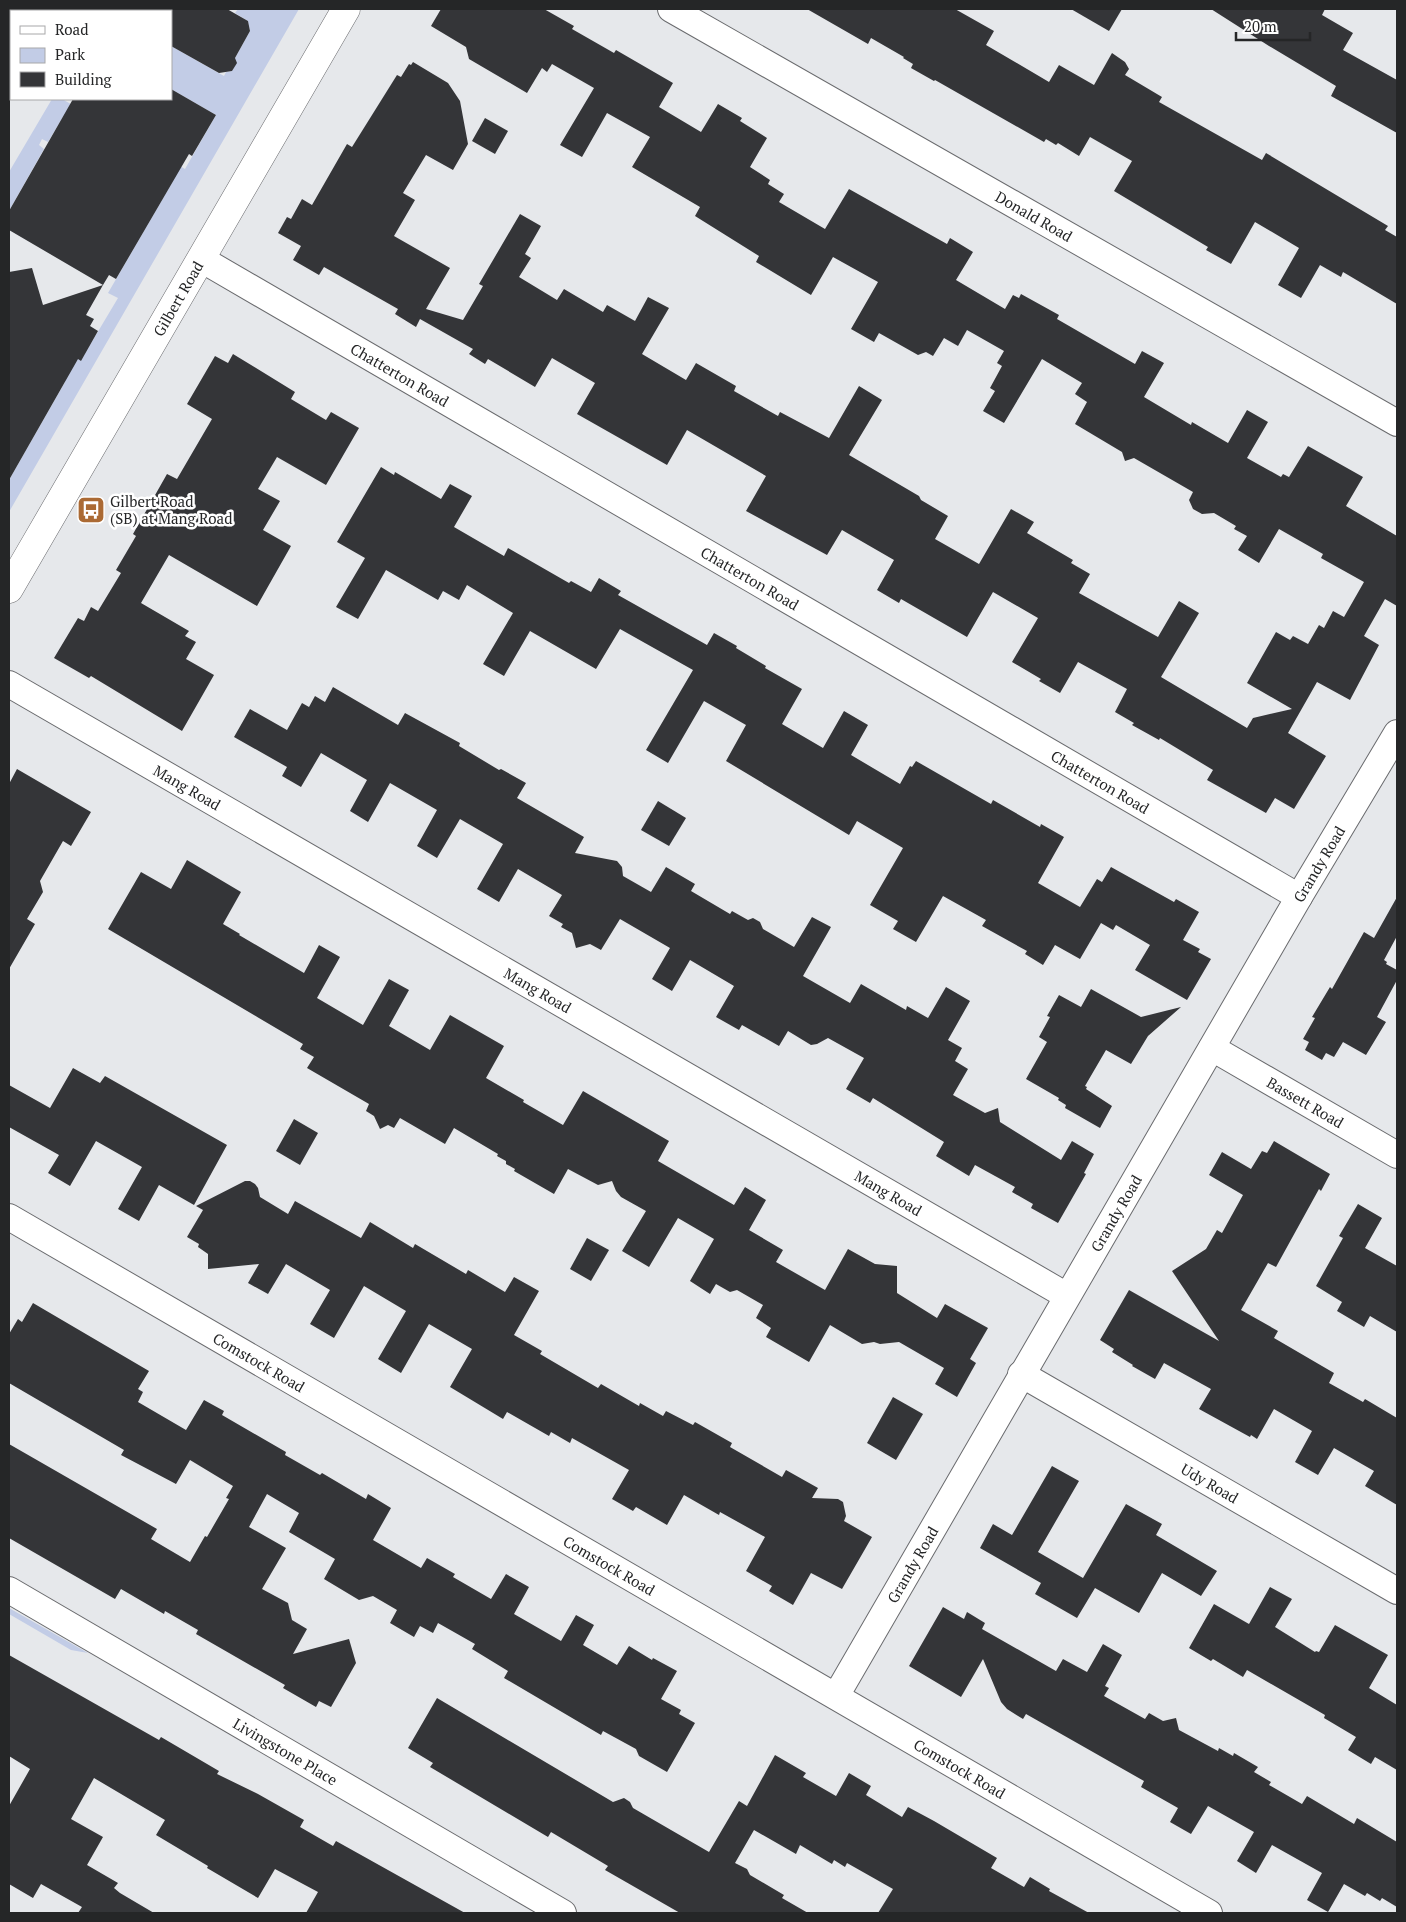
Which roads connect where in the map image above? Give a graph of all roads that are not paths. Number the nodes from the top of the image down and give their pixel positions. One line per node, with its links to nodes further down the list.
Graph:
1 (346, 9): 3 (main road, Gilbert Road)
2 (671, 9): 4 (street, Donald Road)
3 (201, 259): 5 (main road, Gilbert Road); 8 (street, Chatterton Road)
4 (1397, 423)
5 (9, 589)
6 (9, 684): 12 (street, Mang Road)
7 (1397, 733): 8 (street, Grandy Road)
8 (1300, 897): 9 (street, Grandy Road)
9 (1212, 1048): 10 (street, Bassett Road); 12 (street, Grandy Road)
10 (1397, 1155)
11 (10, 1223): 16 (street, Comstock Road)
12 (1067, 1296): 13 (street, Grandy Road)
13 (1021, 1374): 15 (street, Udy Road); 16 (street, Grandy Road)
14 (9, 1590): 17 (street, Livingstone Place)
15 (1397, 1591)
16 (836, 1696): 19 (street, Comstock Road)
17 (530, 1905): 18 (street, Livingstone Place)
18 (562, 1913)
19 (1209, 1913)

